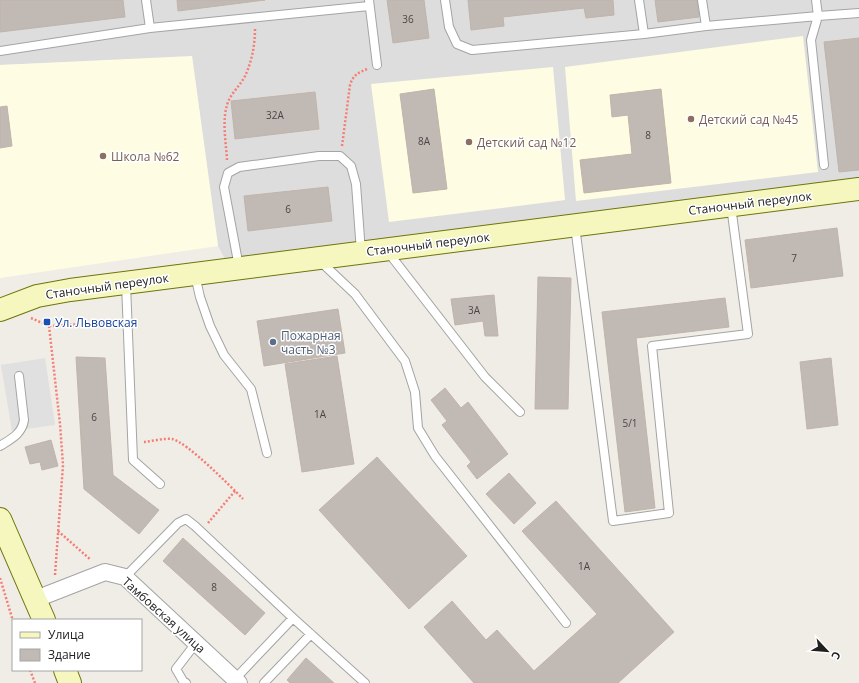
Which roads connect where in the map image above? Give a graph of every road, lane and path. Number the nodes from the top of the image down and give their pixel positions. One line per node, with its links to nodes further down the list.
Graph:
1 (146, 0): 11 (lane)
2 (445, 0): 12 (lane)
3 (639, 0): 12 (lane)
4 (702, 0): 10 (lane)
5 (816, 0): 8 (lane)
6 (369, 3): 9 (lane); 14 (lane)
7 (859, 13): 8 (lane)
8 (818, 16): 10 (lane); 16 (lane)
9 (256, 18): 11 (lane); 17 (path)
10 (706, 26): 12 (lane)
11 (150, 28): 13 (lane)
12 (644, 34)
13 (0, 51)
14 (377, 65): 15 (path)
15 (340, 156): 17 (lane); 22 (lane)
16 (824, 165)
17 (228, 174): 24 (lane)
18 (859, 189): 19 (main road, Станочный переулок)
19 (731, 205): 20 (main road, Станочный переулок); 20 (lane)
20 (575, 225): 21 (main road, Станочный переулок)
21 (386, 250): 22 (main road, Станочный переулок); 32 (lane)
22 (362, 252): 23 (main road, Станочный переулок)
23 (317, 258): 24 (main road, Станочный переулок); 49 (lane)
24 (240, 268): 25 (main road, Станочный переулок)
25 (195, 274): 26 (main road, Станочный переулок); 35 (lane)
26 (126, 283): 27 (main road, Станочный переулок); 29 (lane)
27 (0, 310)
28 (25, 316): 30 (path)
29 (127, 321): 30 (path); 33 (lane)
30 (49, 326): 40 (path)
31 (19, 376): 34 (lane)
32 (520, 412)
33 (132, 443): 36 (lane); 37 (path)
34 (0, 446)
35 (267, 453)
36 (160, 484)
37 (235, 491): 38 (path); 41 (path)
38 (243, 499)
39 (0, 519): 45 (main road)
40 (58, 531): 42 (path); 45 (path)
41 (201, 531): 43 (lane); 46 (lane)
42 (105, 572): 43 (street, Тамбовская улица); 45 (street)
43 (125, 577): 51 (street, Тамбовская улица)
44 (0, 578): 47 (path)
45 (45, 595): 48 (main road)
46 (293, 618): 50 (lane); 54 (lane)
47 (12, 619)
48 (44, 619)
49 (566, 623)
50 (311, 634): 58 (lane); 59 (lane)
51 (196, 643): 54 (street, Тамбовская улица); 57 (lane)
52 (30, 671): 55 (path)
53 (65, 671): 56 (main road)
54 (237, 681)
55 (35, 683)
56 (70, 683)
57 (186, 683)
58 (264, 683)
59 (365, 683)

